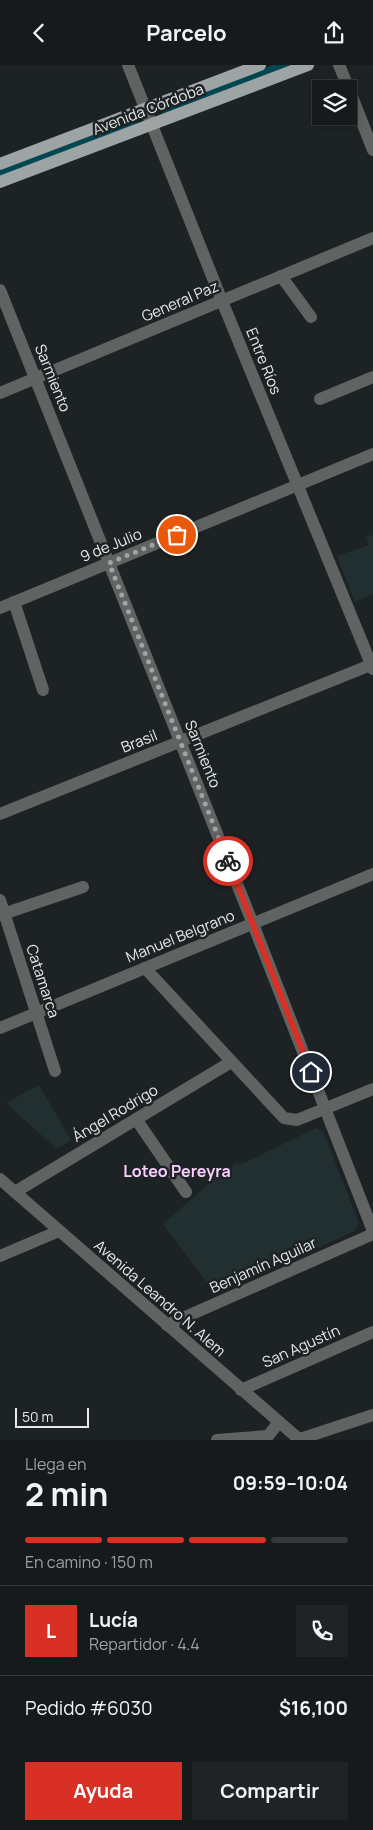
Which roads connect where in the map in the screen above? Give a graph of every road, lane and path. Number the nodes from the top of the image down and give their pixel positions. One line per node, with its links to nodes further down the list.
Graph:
1 (128, 65): 6 (street, Entre Ríos)
2 (260, 65): 6 (main road, Avenida Córdoba)
3 (308, 65): 8 (main road, Avenida Córdoba)
4 (339, 65): 5 (street)
5 (345, 80)
6 (145, 109): 8 (street, Entre Ríos); 10 (main road, Avenida Córdoba)
7 (357, 109): 9 (street)
8 (152, 125): 11 (main road, Avenida Córdoba); 15 (street, Entre Ríos)
9 (373, 150)
10 (0, 164)
11 (0, 182)
12 (373, 238): 13 (street, General Paz)
13 (282, 276): 15 (street, General Paz); 16 (street)
14 (0, 290): 18 (street, Sarmiento)
15 (222, 301): 18 (street, General Paz); 22 (street, Entre Ríos)
16 (311, 317)
17 (373, 377): 20 (street)
18 (35, 379): 19 (street, General Paz); 23 (street, Sarmiento)
19 (0, 393)
20 (320, 399)
21 (373, 454): 22 (street, 9 de Julio)
22 (298, 485): 23 (street, 9 de Julio); 26 (street, Entre Ríos)
23 (109, 563): 24 (street, 9 de Julio); 28 (street, Sarmiento)
24 (14, 602): 25 (street, 9 de Julio); 27 (street)
25 (0, 608)
26 (372, 666): 28 (street, Brasil)
27 (43, 691)
28 (180, 741): 29 (street, Brasil); 34 (street, Sarmiento)
29 (0, 814)
30 (373, 874): 34 (street, Manuel Belgrano)
31 (83, 887): 33 (street)
32 (0, 900): 33 (street, Catamarca)
33 (2, 915): 36 (street, Catamarca)
34 (253, 924): 35 (street, Manuel Belgrano); 41 (street, Sarmiento)
35 (145, 968): 36 (street, Manuel Belgrano); 38 (street)
36 (36, 1013): 37 (street, Manuel Belgrano); 39 (street, Catamarca)
37 (0, 1028)
38 (231, 1061): 41 (street); 42 (street, Ángel Rodrigo)
39 (55, 1071)
40 (373, 1089): 41 (street)
41 (325, 1109): 47 (street, Sarmiento)
42 (136, 1119): 44 (street); 45 (street, Ángel Rodrigo)
43 (0, 1179): 45 (street, Avenida Leandro N. Alem)
44 (186, 1192)
45 (15, 1193): 46 (street, Avenida Leandro N. Alem)
46 (59, 1231): 48 (street); 49 (street, Avenida Leandro N. Alem)
47 (373, 1233): 49 (street, Benjamín Aguilar)
48 (0, 1256)
49 (167, 1325): 51 (street, Avenida Leandro N. Alem)
50 (373, 1331): 51 (street, San Agustín)
51 (241, 1389): 53 (street, Avenida Leandro N. Alem)
52 (373, 1415): 55 (street)
53 (280, 1422): 54 (street); 55 (street, Avenida Leandro N. Alem)
54 (217, 1440)
55 (300, 1440)

